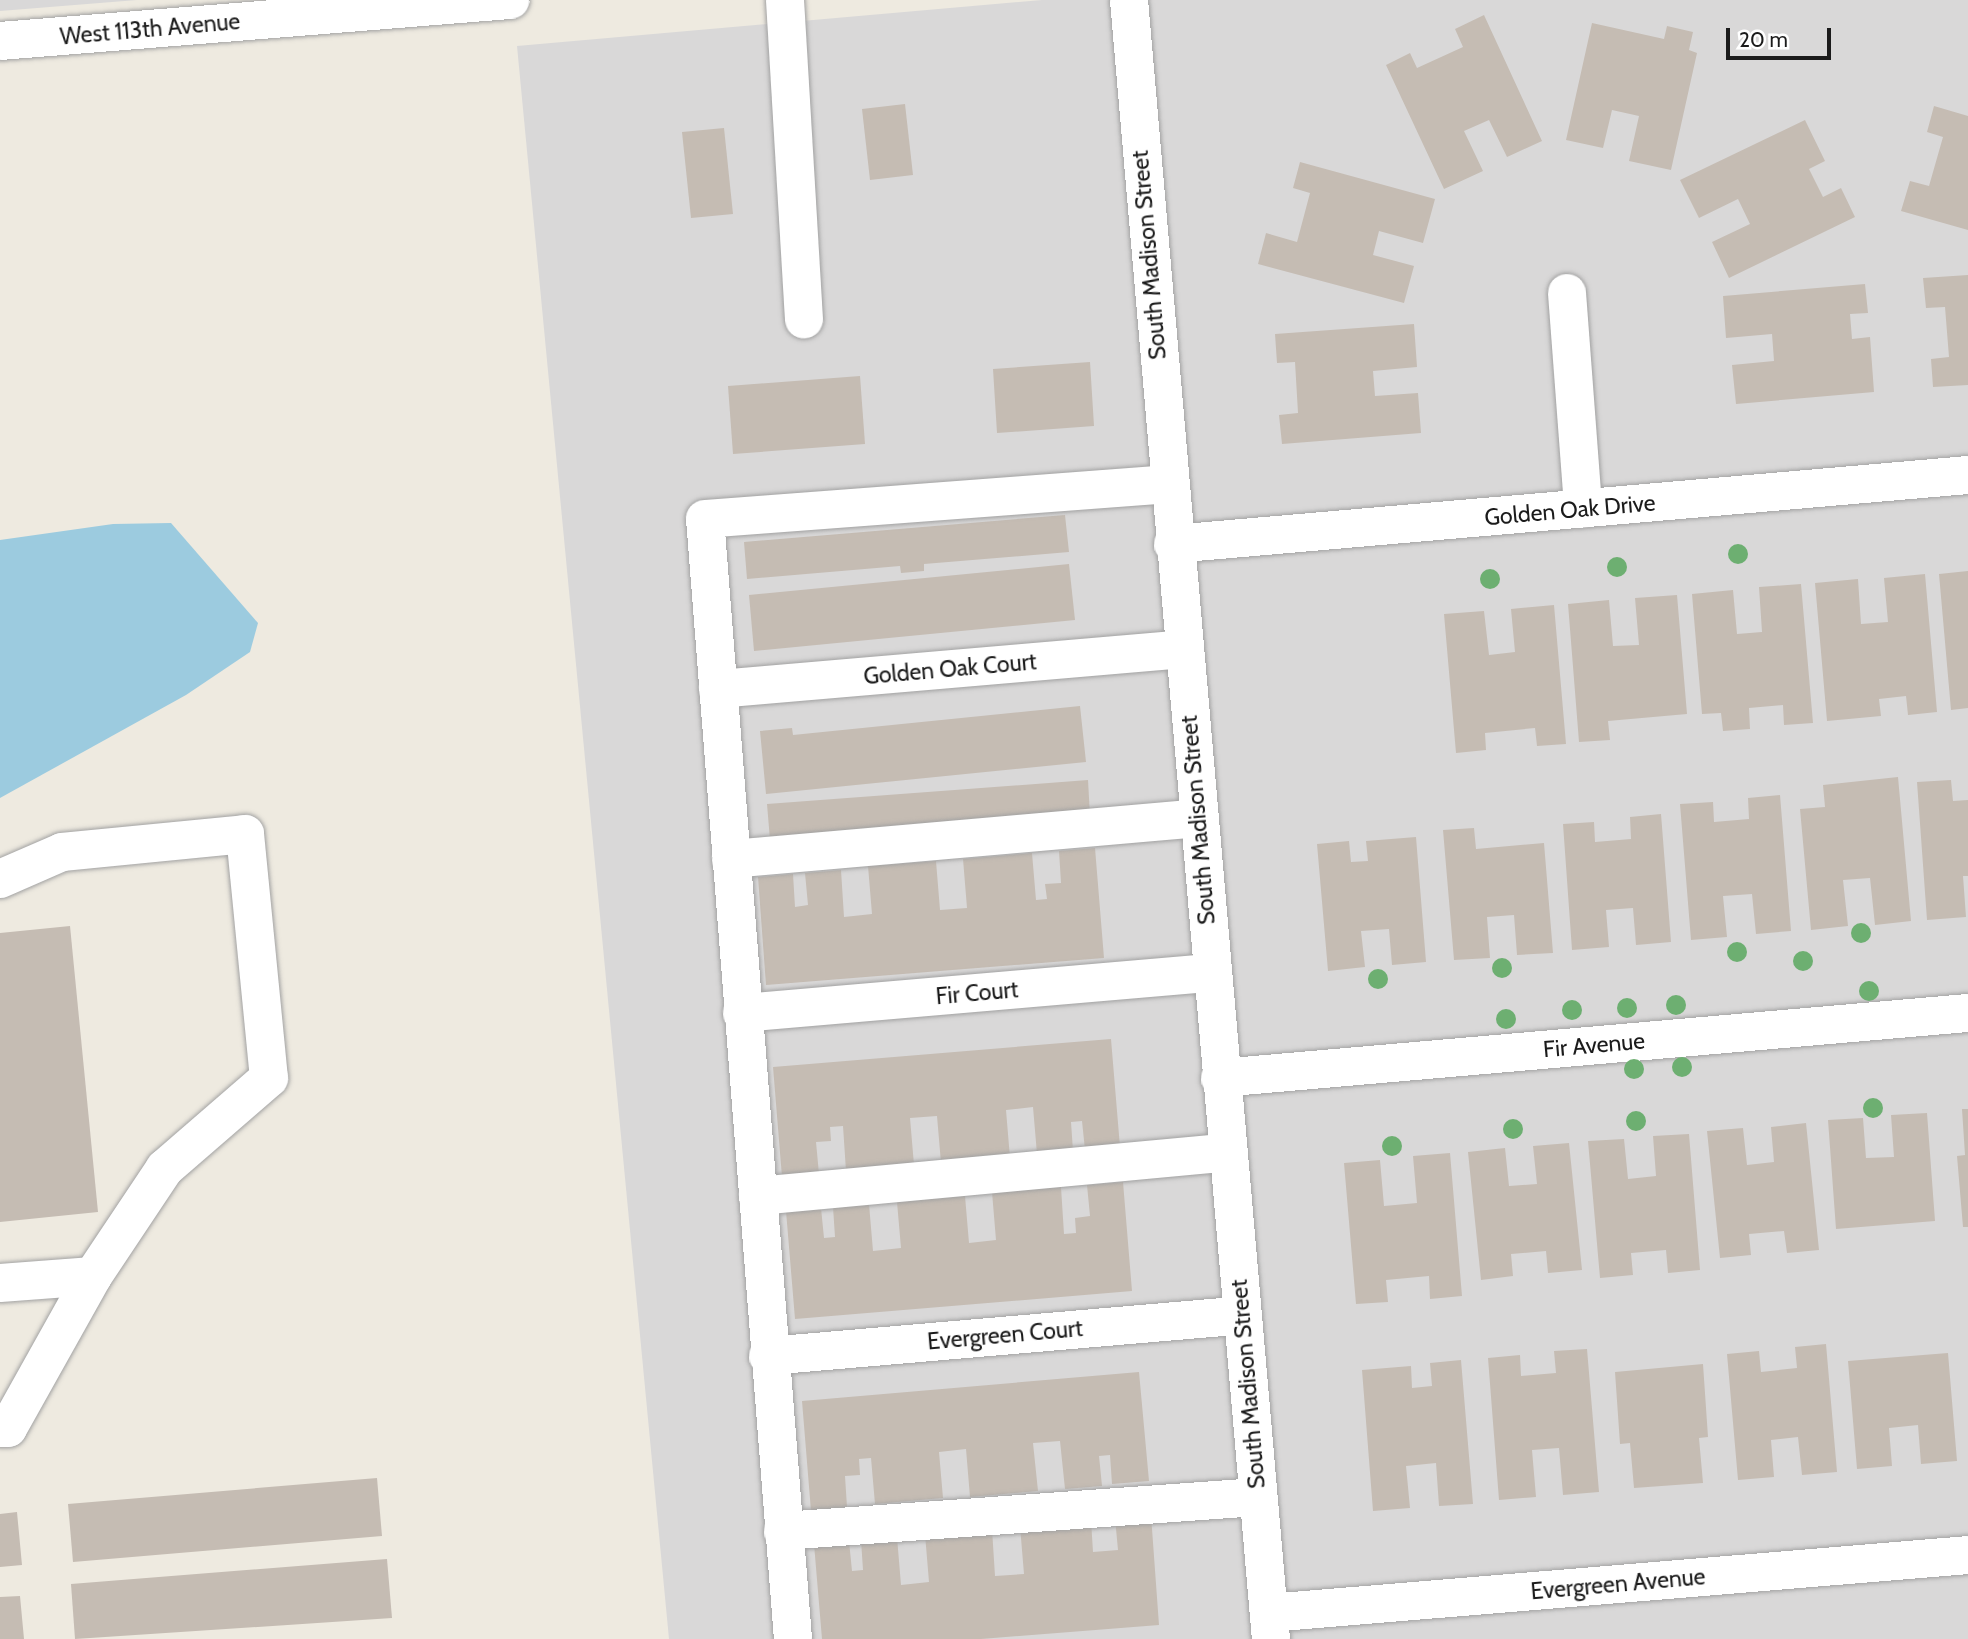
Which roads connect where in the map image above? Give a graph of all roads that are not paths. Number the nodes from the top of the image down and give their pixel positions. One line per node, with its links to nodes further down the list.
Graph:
1 (510, 0): 4 (street, West 113th Avenue)
2 (785, 0): 6 (street)
3 (1129, 0): 8 (street, South Madison Street)
4 (0, 41)
5 (1567, 293): 9 (street)
6 (804, 319)
7 (1968, 475): 9 (street, Golden Oak Drive)
8 (1168, 484): 10 (street, South Madison Street); 12 (street)
9 (1583, 508): 10 (street, Golden Oak Drive)
10 (1173, 544): 11 (street, South Madison Street)
11 (1182, 649): 12 (street, Golden Oak Court); 13 (street, South Madison Street)
12 (718, 689): 14 (street)
13 (1197, 818): 14 (street); 16 (street, South Madison Street)
14 (731, 859): 17 (street)
15 (0, 879): 22 (street)
16 (1211, 973): 17 (street, Fir Court); 19 (street, South Madison Street)
17 (742, 1013): 21 (street)
18 (1968, 1013): 19 (street, Fir Avenue)
19 (1220, 1078): 20 (street, South Madison Street)
20 (1228, 1153): 21 (street); 24 (street, South Madison Street)
21 (758, 1196): 25 (street)
22 (93, 1276): 23 (street); 26 (street)
23 (0, 1283)
24 (1242, 1315): 25 (street, Evergreen Court); 27 (street, South Madison Street)
25 (768, 1356): 28 (street)
26 (0, 1428)
27 (1258, 1497): 28 (street); 30 (street, South Madison Street)
28 (783, 1531): 31 (street)
29 (1968, 1555): 30 (street, Evergreen Avenue)
30 (1270, 1626)
31 (793, 1639)

